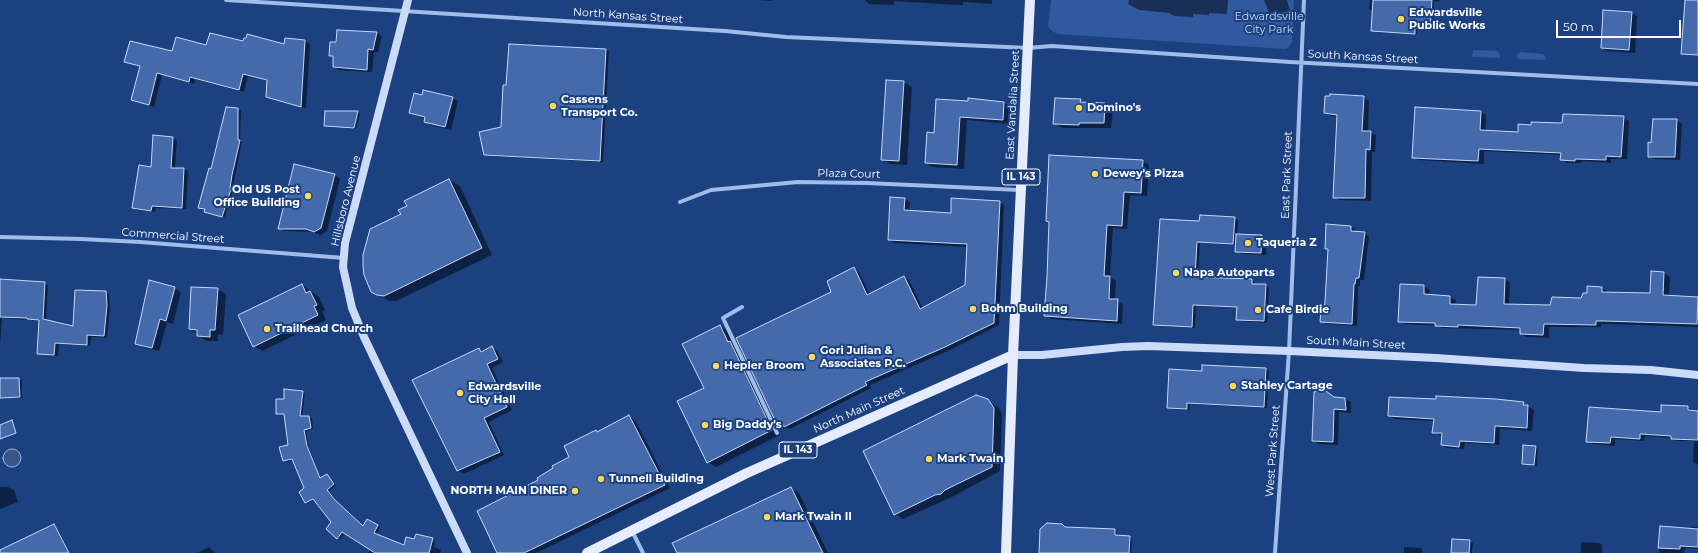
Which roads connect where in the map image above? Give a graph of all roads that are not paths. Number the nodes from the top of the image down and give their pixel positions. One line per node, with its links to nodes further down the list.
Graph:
1 (226, 0): 5 (street, North Kansas Street)
2 (408, 0): 5 (main road, Hillsboro Avenue)
3 (1030, 0): 6 (main road, East Vandalia Street / IL 143)
4 (1304, 0): 7 (street, East Park Street)
5 (405, 11): 6 (street, North Kansas Street); 12 (main road, Hillsboro Avenue)
6 (1028, 48): 7 (street, South Kansas Street); 9 (main road, East Vandalia Street / IL 143)
7 (1301, 63): 8 (street, South Kansas Street); 14 (street, East Park Street)
8 (1698, 84)
9 (1021, 190): 10 (street, Plaza Court); 15 (main road, East Vandalia Street / IL 143)
10 (680, 202)
11 (0, 237): 12 (street, Commercial Street)
12 (344, 258): 19 (main road, Hillsboro Avenue)
13 (742, 307): 17 (street)
14 (1289, 351): 15 (main road, South Main Street); 16 (main road, South Main Street); 23 (street, West Park Street)
15 (1014, 355): 18 (main road, North Main Street / IL 143); 22 (main road, East Vandalia Street)
16 (1698, 375)
17 (777, 434)
18 (632, 530): 20 (main road, North Main Street / IL 143); 21 (street)
19 (467, 553)
20 (587, 553)
21 (643, 553)
22 (1006, 553)
23 (1275, 553)

